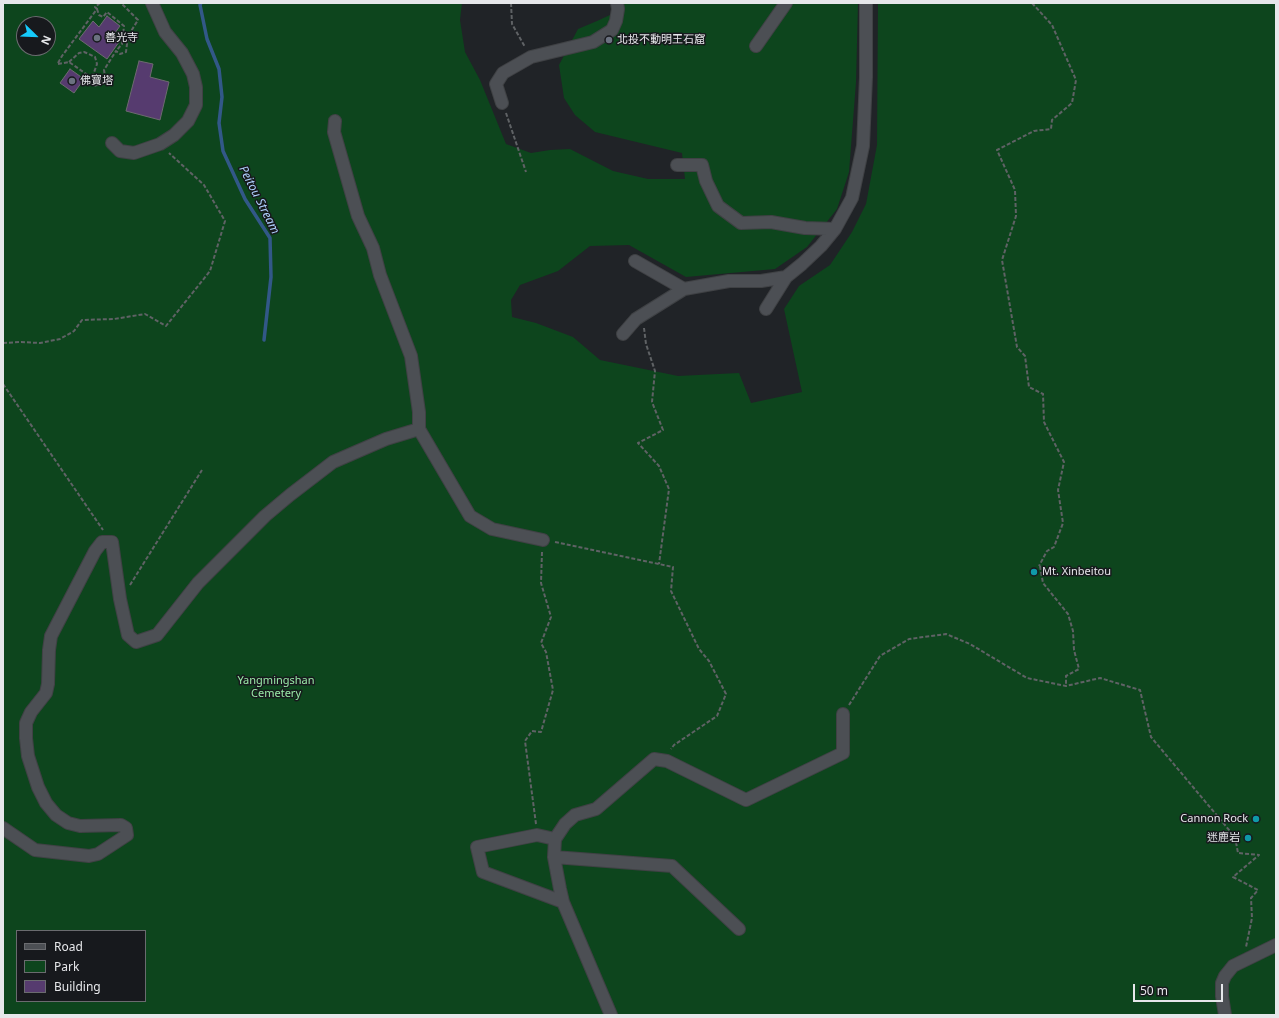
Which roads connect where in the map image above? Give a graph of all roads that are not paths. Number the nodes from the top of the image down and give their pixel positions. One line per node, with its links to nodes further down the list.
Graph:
1 (152, 3): 8 (street)
2 (617, 3): 6 (street)
3 (786, 3): 5 (street)
4 (866, 3): 10 (street)
5 (756, 46)
6 (502, 103)
7 (335, 121): 16 (street)
8 (112, 143)
9 (677, 166): 10 (street)
10 (835, 229): 12 (street)
11 (635, 261): 13 (street)
12 (786, 277): 13 (street); 14 (street)
13 (684, 289): 15 (street)
14 (766, 309)
15 (623, 334)
16 (419, 429): 17 (street); 19 (street)
17 (543, 540)
18 (843, 714): 20 (street)
19 (3, 828)
20 (555, 839): 21 (street); 22 (street)
21 (554, 857): 22 (street); 23 (street)
22 (564, 902): 25 (street)
23 (739, 928)
24 (1276, 945): 26 (street)
25 (611, 1015)
26 (1225, 1015)

